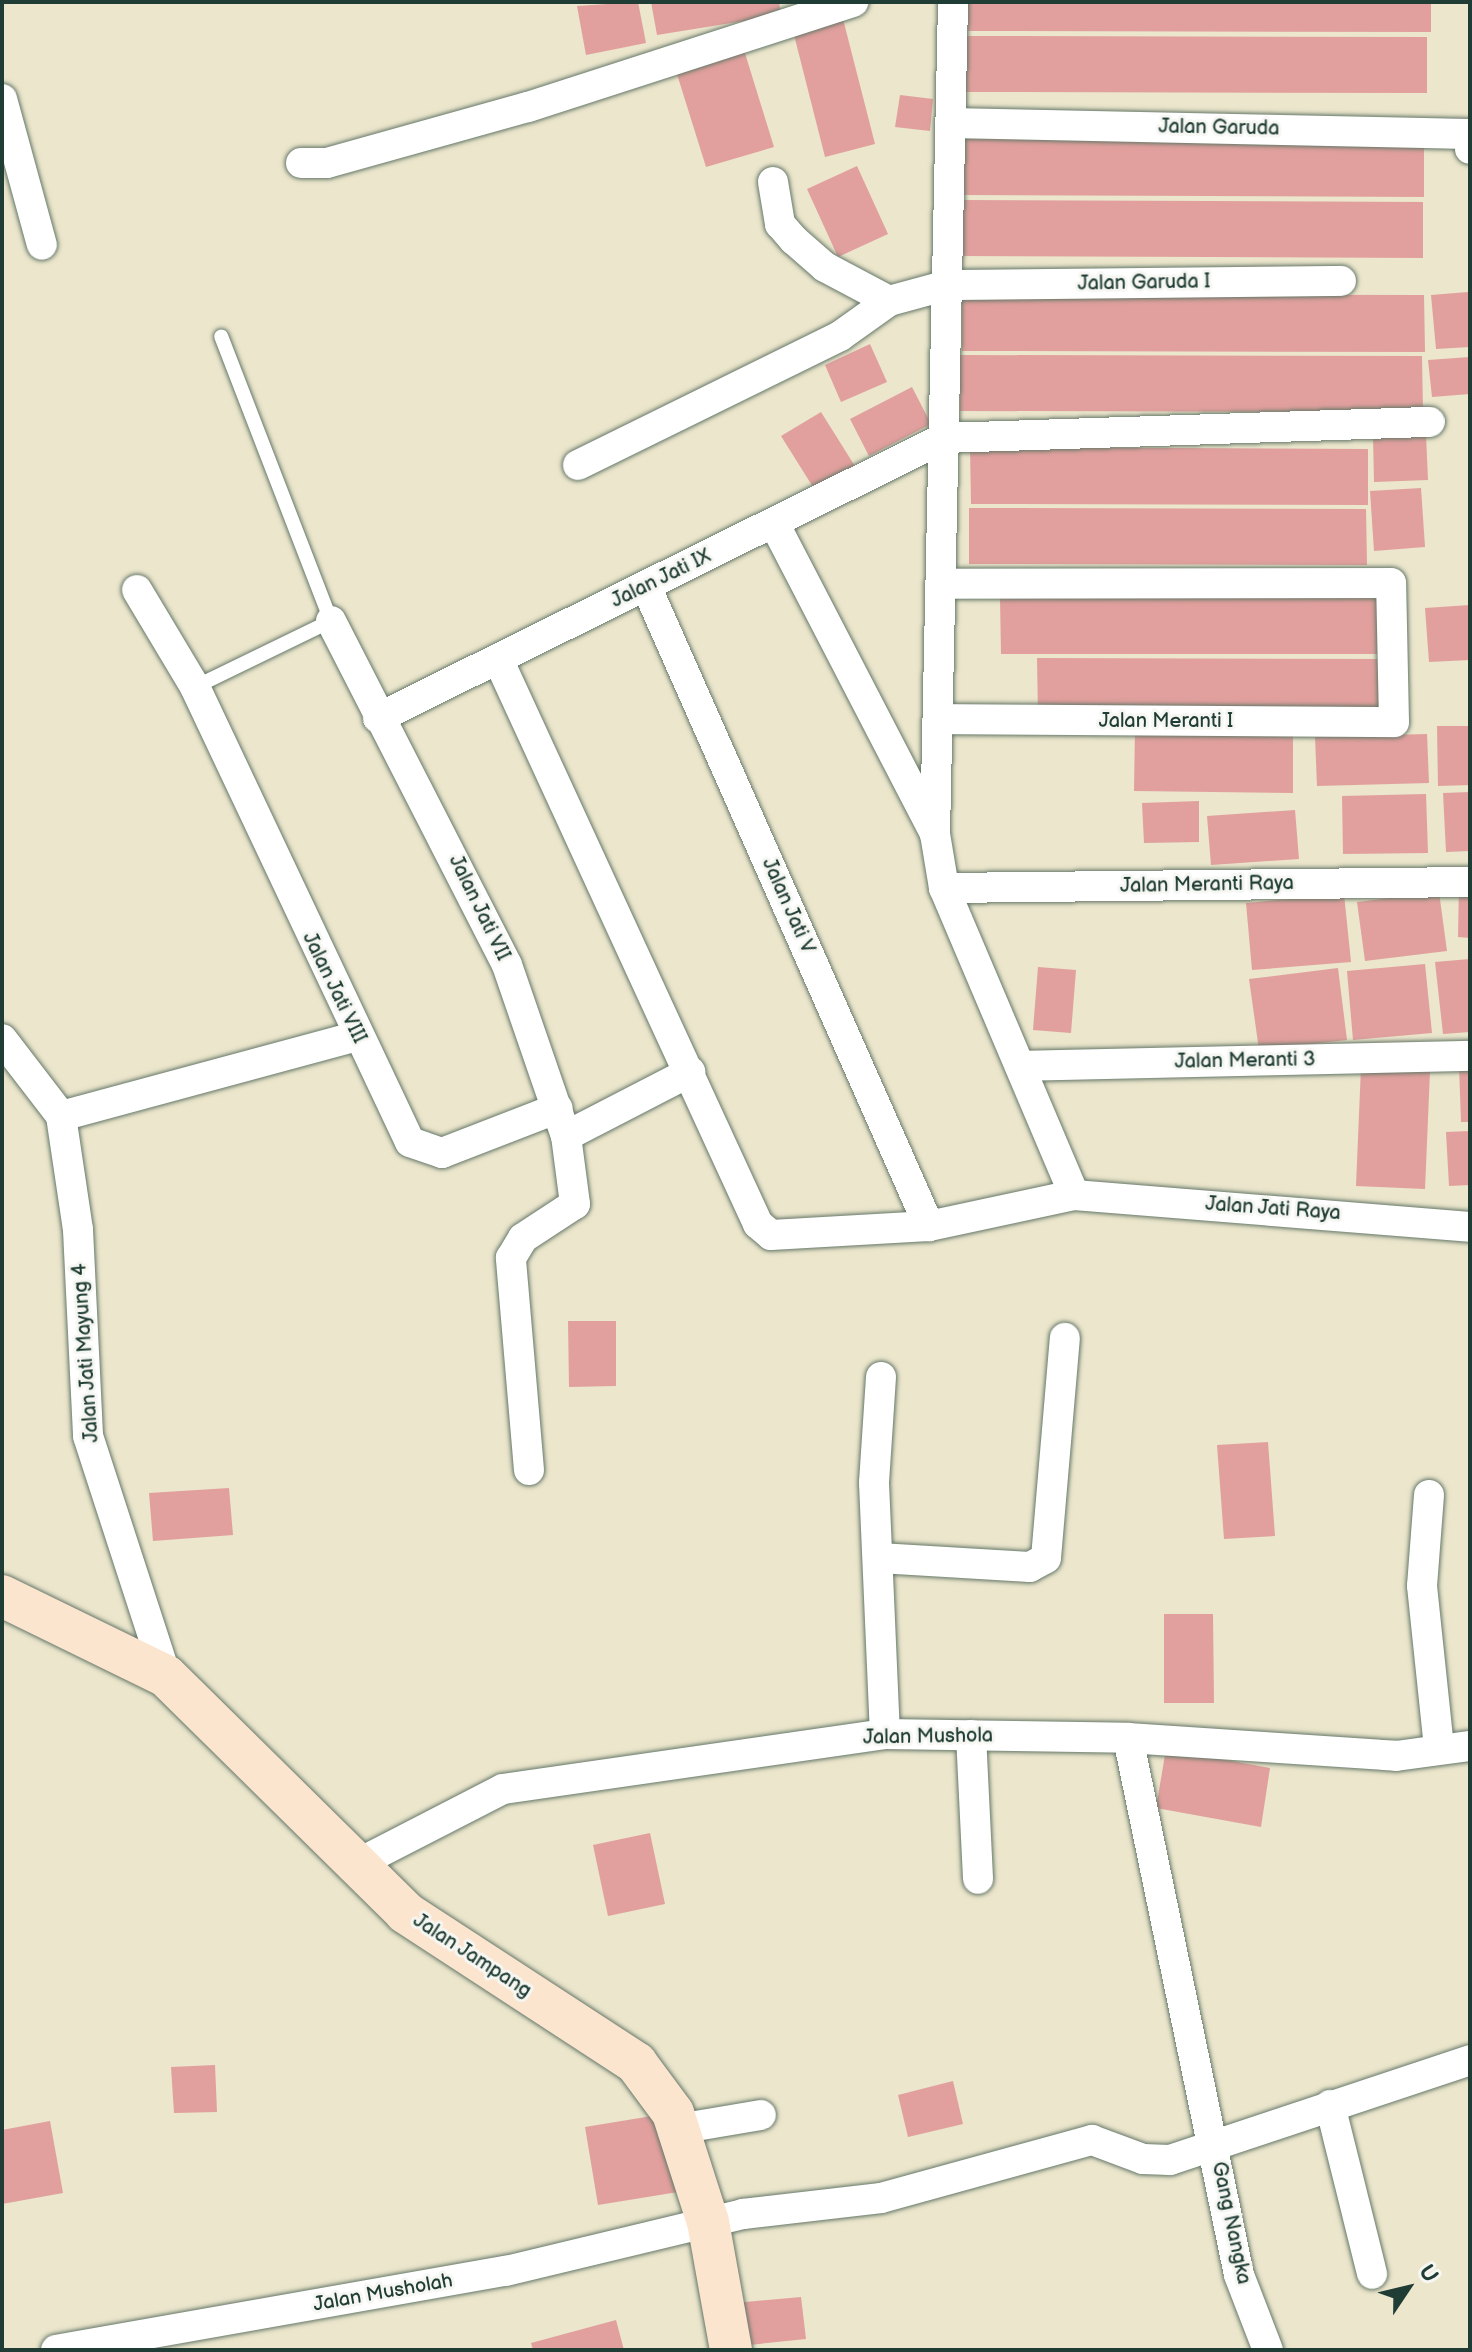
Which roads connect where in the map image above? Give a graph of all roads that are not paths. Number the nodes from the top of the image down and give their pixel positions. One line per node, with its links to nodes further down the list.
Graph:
1 (854, 2): 7 (street)
2 (953, 2): 4 (street)
3 (2, 99): 9 (street)
4 (960, 123): 5 (street, Jalan Garuda); 11 (street)
5 (1470, 134): 6 (street)
6 (1470, 149)
7 (301, 163)
8 (773, 182): 12 (street)
9 (42, 245)
10 (1341, 281): 11 (street, Jalan Garuda I)
11 (948, 285): 12 (street, Jalan Garuda I); 15 (street)
12 (889, 301): 16 (street)
13 (221, 336): 21 (lane)
14 (1430, 422): 15 (street)
15 (944, 438): 17 (street, Jalan Jati IX); 18 (street)
16 (578, 465)
17 (774, 523): 19 (street, Jalan Jati IX); 26 (street)
18 (941, 584): 25 (street); 25 (street, Jalan Meranti I)
19 (646, 586): 22 (street, Jalan Jati IX); 40 (street, Jalan Jati V)
20 (137, 590): 23 (street, Jalan Jati VIII)
21 (331, 621): 23 (lane); 24 (street, Jalan Jati VII)
22 (498, 659): 24 (street, Jalan Jati IX); 34 (street, Jalan Jati Raya)
23 (195, 687): 29 (street, Jalan Jati VIII)
24 (378, 718): 35 (street, Jalan Jati VII)
25 (938, 719): 26 (street)
26 (935, 834): 28 (street)
27 (1470, 882): 28 (street, Jalan Meranti Raya)
28 (944, 888): 32 (street)
29 (357, 1036): 35 (street, Jalan Jati VIII); 36 (street)
30 (2, 1039): 33 (street, Jalan Jati Mayung 4)
31 (1470, 1056): 32 (street, Jalan Meranti 3)
32 (1020, 1066): 38 (street)
33 (14, 1071): 36 (street, Jalan Jati Mayung 4)
34 (690, 1072): 37 (street); 40 (street, Jalan Jati Raya)
35 (558, 1108): 37 (street, Jalan Jati VII)
36 (61, 1116): 47 (street, Jalan Jati Mayung 4)
37 (566, 1136): 43 (street, Jalan Jati VII)
38 (1074, 1195): 39 (street, Jalan Jati Raya); 40 (street, Jalan Jati Raya)
39 (1468, 1224)
40 (929, 1226)
41 (1065, 1338): 45 (street)
42 (881, 1377): 45 (street)
43 (529, 1470)
44 (1429, 1495): 52 (street)
45 (879, 1558): 48 (street)
46 (2, 1596): 47 (street, Jalan Jampang)
47 (166, 1676): 53 (street, Jalan Jampang)
48 (885, 1734): 49 (street, Jalan Mushola); 53 (street, Jalan Mushola)
49 (971, 1735): 50 (street, Jalan Mushola); 54 (street)
50 (1128, 1738): 52 (street, Jalan Mushola); 59 (street, Gang Nangka)
51 (1470, 1746): 52 (street, Jalan Mushola)
52 (1439, 1749)
53 (359, 1863): 58 (street, Jalan Jampang)
54 (978, 1879)
55 (1470, 2060): 56 (street, Jalan Musholah)
56 (1330, 2105): 59 (street, Jalan Musholah); 61 (street)
57 (761, 2115): 58 (street)
58 (678, 2129): 60 (street, Jalan Jampang)
59 (1213, 2140): 60 (street, Jalan Musholah); 64 (street, Gang Nangka)
60 (708, 2222): 62 (street, Jalan Musholah); 63 (street, Jalan Jampang)
61 (1372, 2274)
62 (56, 2350)
63 (731, 2350)
64 (1268, 2350)

